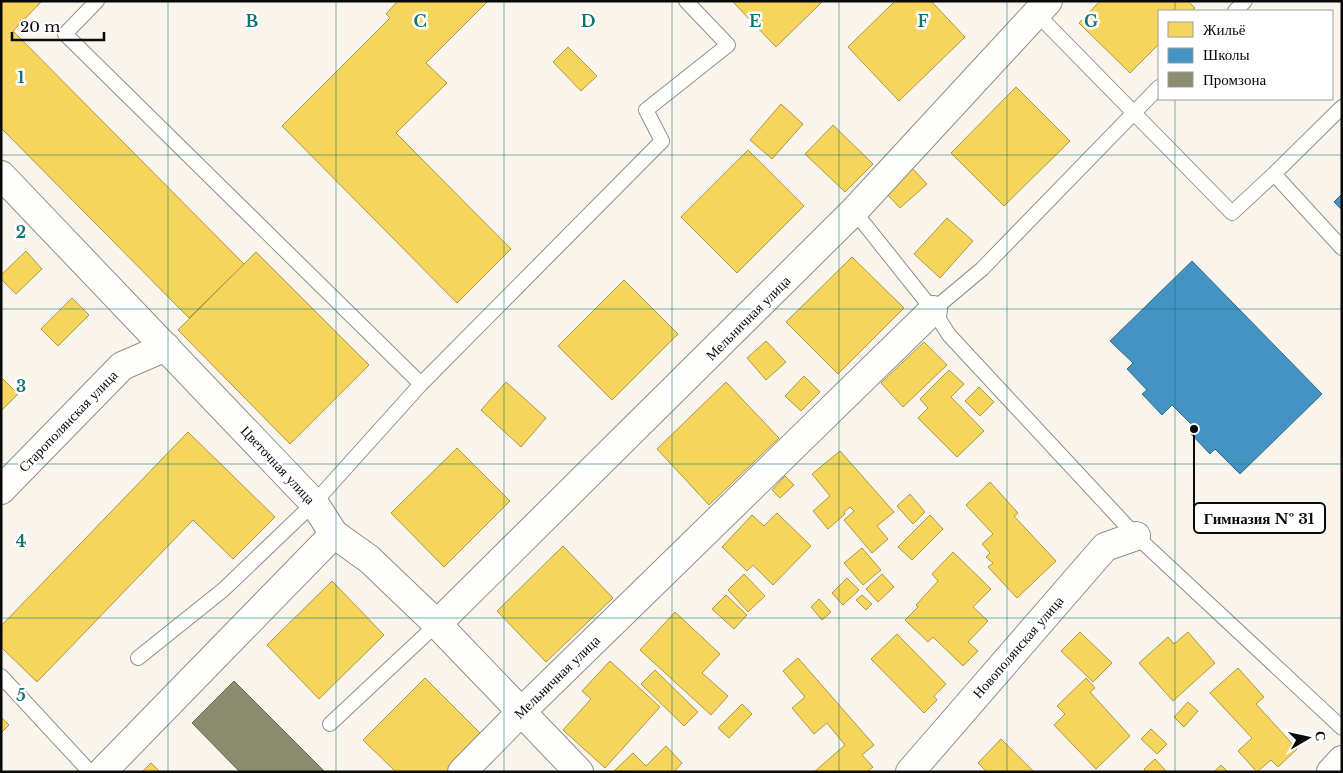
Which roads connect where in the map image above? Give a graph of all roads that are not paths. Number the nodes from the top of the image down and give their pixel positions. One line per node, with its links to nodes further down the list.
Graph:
1 (97, 1): 15 (lane)
2 (686, 1): 15 (lane)
3 (1245, 1): 5 (lane)
4 (1043, 8): 8 (lane); 11 (street, Мельничная улица)
5 (1236, 10)
6 (1158, 89): 8 (lane)
7 (1342, 107): 9 (lane)
8 (1133, 114): 9 (lane); 13 (lane)
9 (1274, 174): 12 (lane)
10 (1, 175): 14 (street, Цветочная улица)
11 (854, 211): 13 (lane); 20 (street, Мельничная улица)
12 (1342, 248)
13 (933, 310): 19 (lane); 23 (street, Мельничная улица)
14 (166, 347): 16 (street, Старополянская улица); 17 (street, Цветочная улица)
15 (421, 384): 17 (lane)
16 (1, 490)
17 (314, 503): 18 (street, Цветочная улица); 21 (lane)
18 (334, 534): 20 (street, Цветочная улица); 28 (street)
19 (1136, 536): 25 (lane); 31 (street, Новополянская улица)
20 (437, 624): 23 (street, Цветочная улица); 24 (lane)
21 (138, 658)
22 (1, 676): 27 (lane)
23 (520, 712): 29 (street, Мельничная улица); 30 (street, Цветочная улица)
24 (330, 724)
25 (1342, 728)
26 (1342, 760): 32 (street)
27 (90, 772)
28 (102, 772)
29 (462, 772)
30 (579, 772)
31 (910, 772)
32 (1330, 772)

